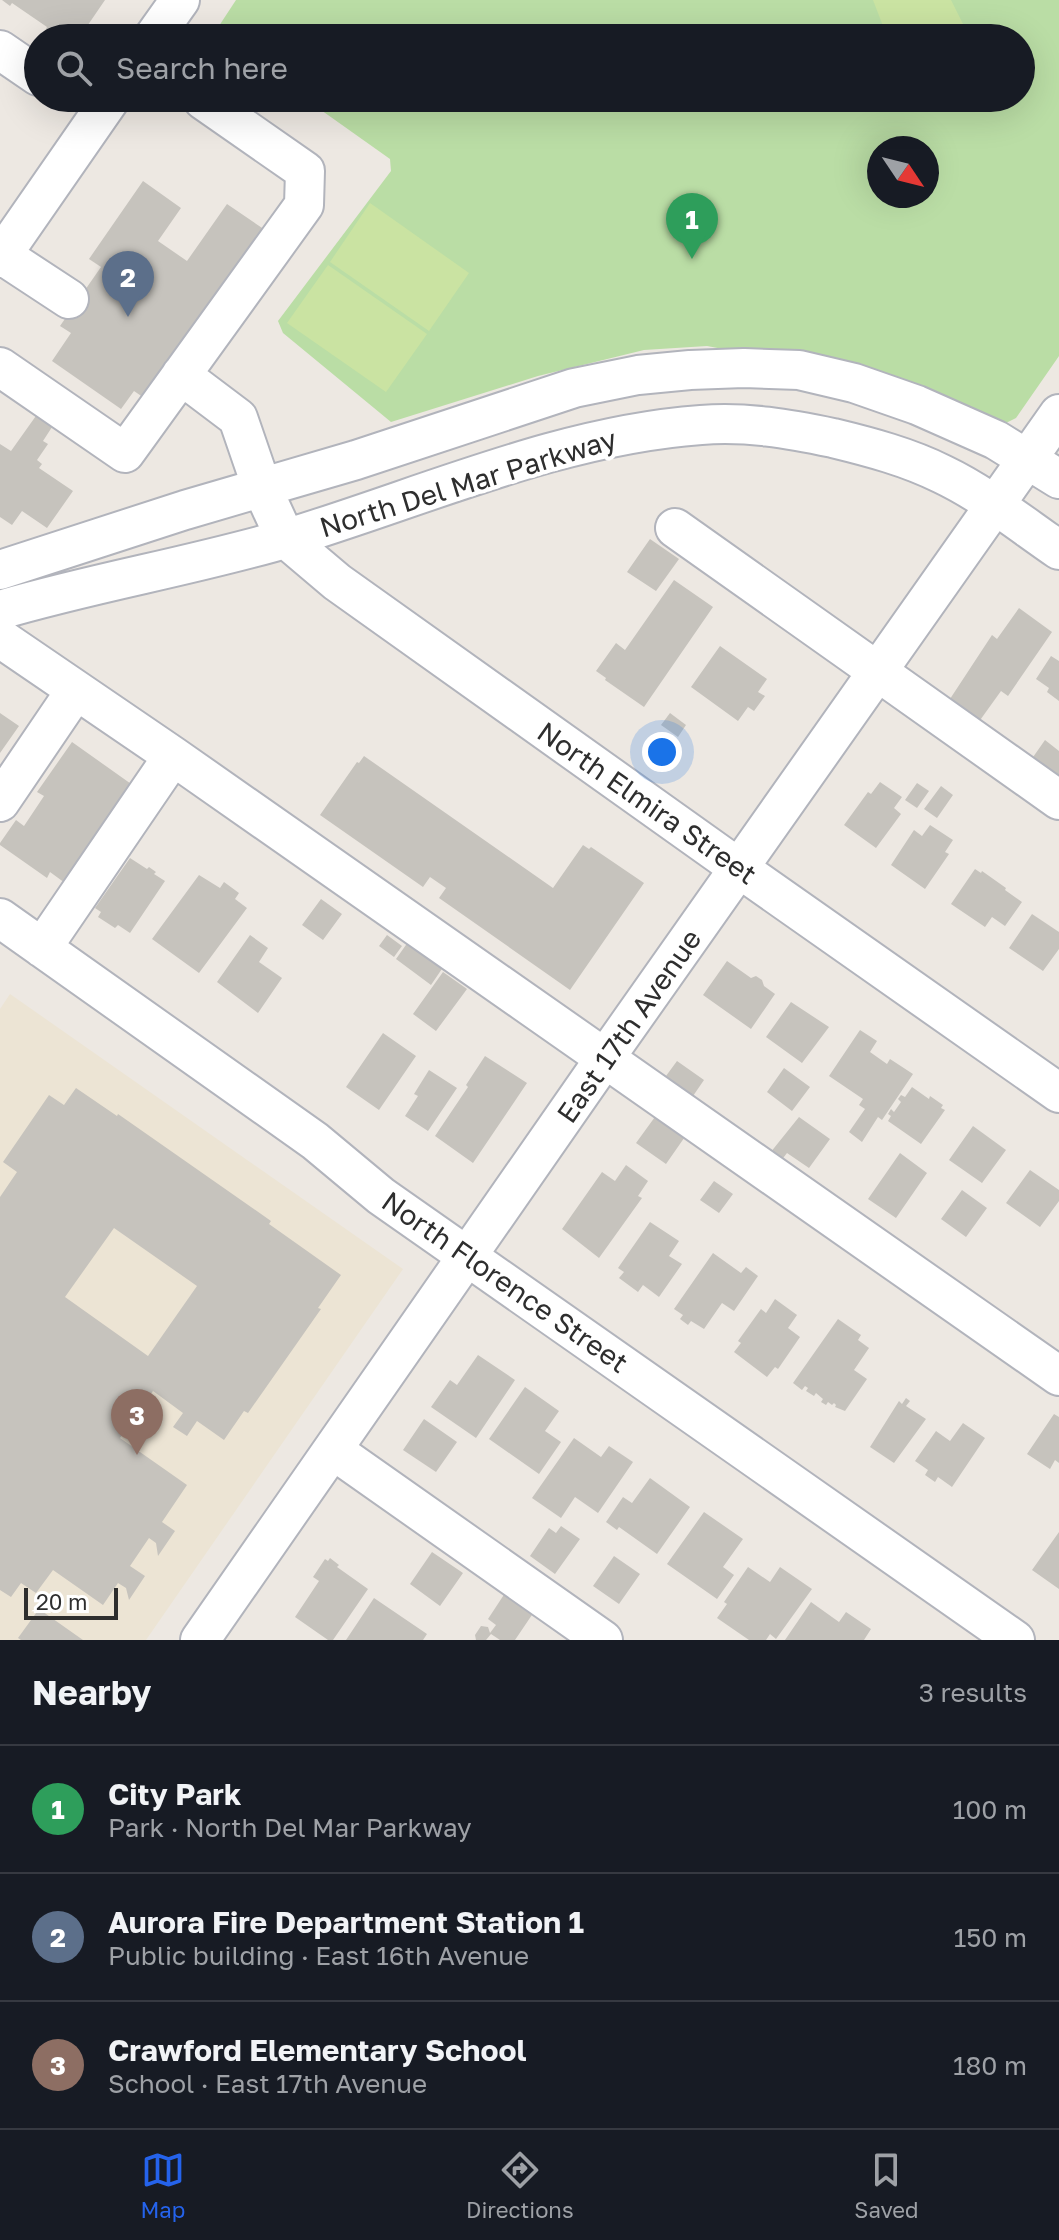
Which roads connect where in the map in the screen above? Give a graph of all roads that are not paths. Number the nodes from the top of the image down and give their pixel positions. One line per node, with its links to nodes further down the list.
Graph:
1 (180, 0): 2 (street)
2 (163, 24)
3 (0, 50): 4 (street)
4 (24, 66)
5 (88, 112): 7 (street)
6 (220, 112): 10 (street)
7 (1, 256): 8 (street)
8 (69, 299)
9 (0, 367): 10 (street)
10 (181, 375): 14 (street, North Elmira Street)
11 (1059, 414): 12 (street, East 17th Avenue)
12 (1028, 458): 13 (street, North Del Mar Parkway); 14 (street, North Del Mar Parkway); 15 (street, East 17th Avenue)
13 (1059, 479)
14 (262, 488): 17 (street, North Elmira Street); 19 (street, North Del Mar Parkway)
15 (995, 505): 17 (street, North Del Mar Parkway); 18 (street, North Del Mar Parkway); 22 (street, East 17th Avenue)
16 (675, 528): 22 (street)
17 (285, 538): 20 (street, North Del Mar Parkway); 27 (street, North Elmira Street)
18 (1059, 550)
19 (0, 570)
20 (0, 610)
21 (0, 638): 23 (street)
22 (877, 673): 25 (street); 27 (street, East 17th Avenue)
23 (76, 690): 24 (street); 26 (street)
24 (173, 756): 29 (street); 30 (street)
25 (1059, 800)
26 (0, 802)
27 (740, 869): 30 (street, East 17th Avenue); 31 (street, North Elmira Street)
28 (0, 918): 29 (street, North Florence Street)
29 (42, 948): 32 (street, North Florence Street)
30 (605, 1058): 32 (street, East 17th Avenue); 33 (street)
31 (1059, 1093)
32 (467, 1256): 34 (street, East 17th Avenue); 37 (street, North Florence Street)
33 (1059, 1376)
34 (333, 1450): 35 (street, East 17th Avenue); 36 (street)
35 (200, 1640)
36 (603, 1640)
37 (1015, 1640)

